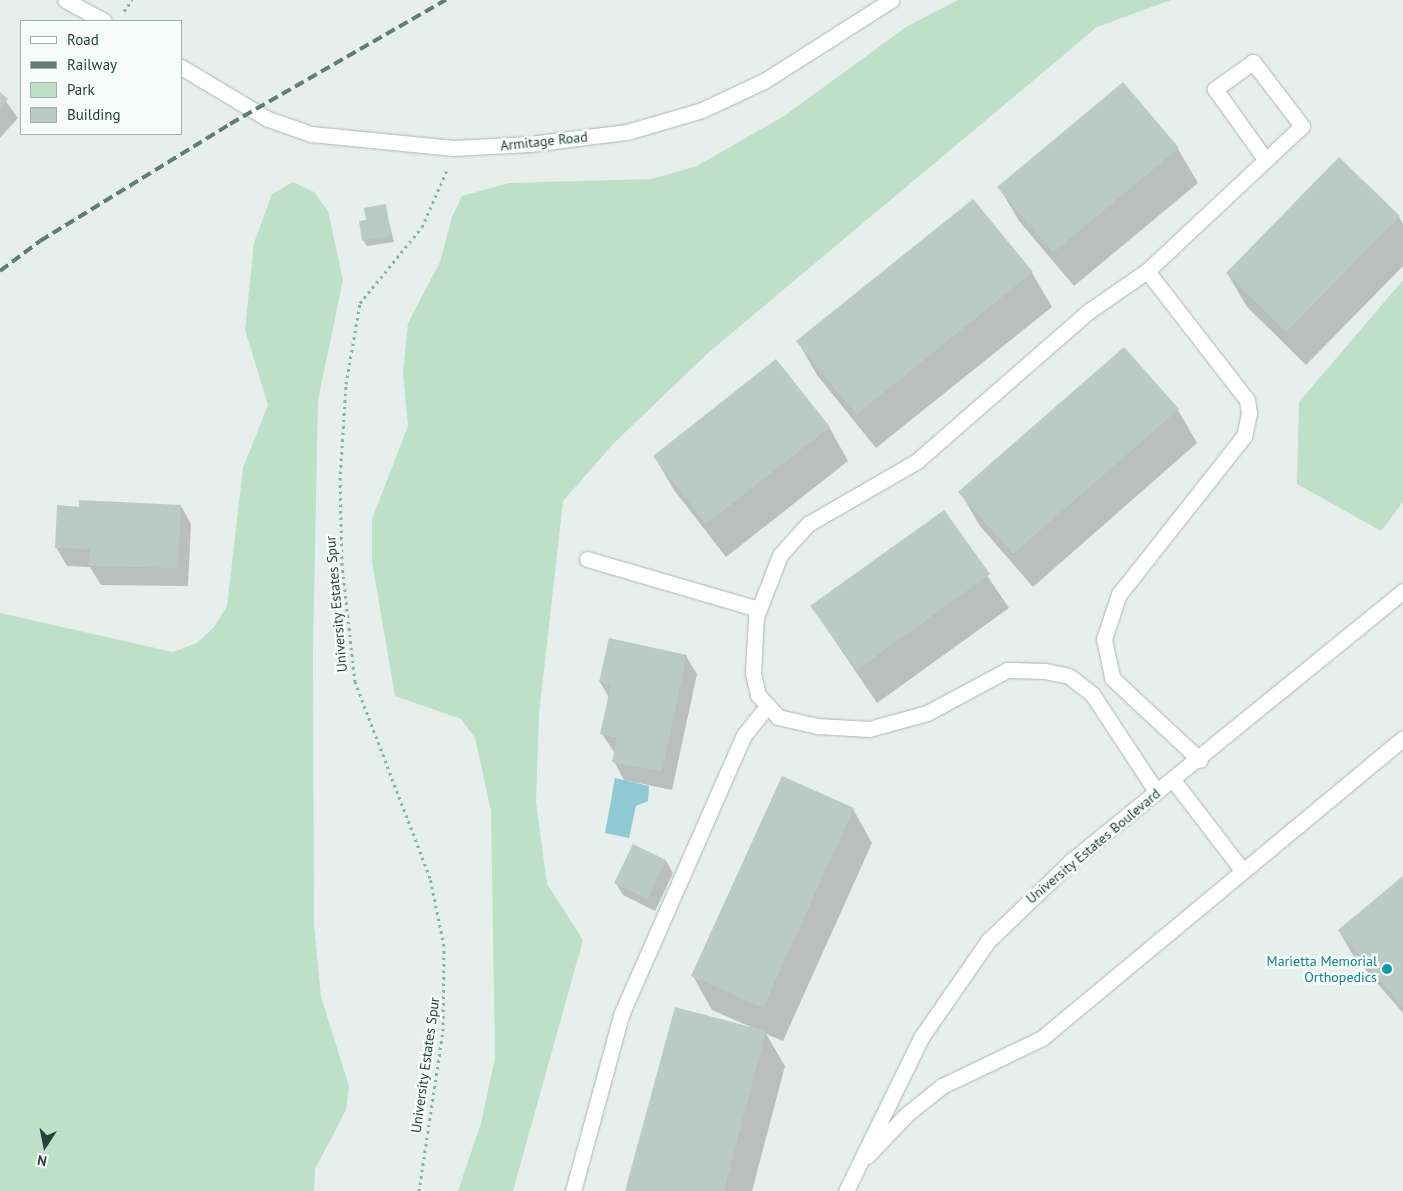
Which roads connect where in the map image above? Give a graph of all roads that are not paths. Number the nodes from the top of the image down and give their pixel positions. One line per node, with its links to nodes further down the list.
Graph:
1 (65, 0): 3 (street)
2 (891, 0): 4 (street, Armitage Road)
3 (102, 20)
4 (182, 68)
5 (1265, 159): 5 (street); 6 (street)
6 (1147, 271): 9 (street); 12 (street)
7 (587, 559): 9 (street)
8 (1403, 591): 12 (street, University Estates Boulevard)
9 (758, 609): 10 (street)
10 (766, 708): 14 (street); 17 (street)
11 (1403, 738): 15 (street, University Estates Boulevard)
12 (1200, 760): 13 (street, University Estates Boulevard)
13 (1173, 780): 14 (street, University Estates Boulevard); 15 (street)
14 (1156, 791): 16 (street, University Estates Boulevard)
15 (1242, 870): 16 (street, University Estates Boulevard)
16 (859, 1165): 18 (street, University Estates Boulevard)
17 (573, 1191)
18 (846, 1191)

